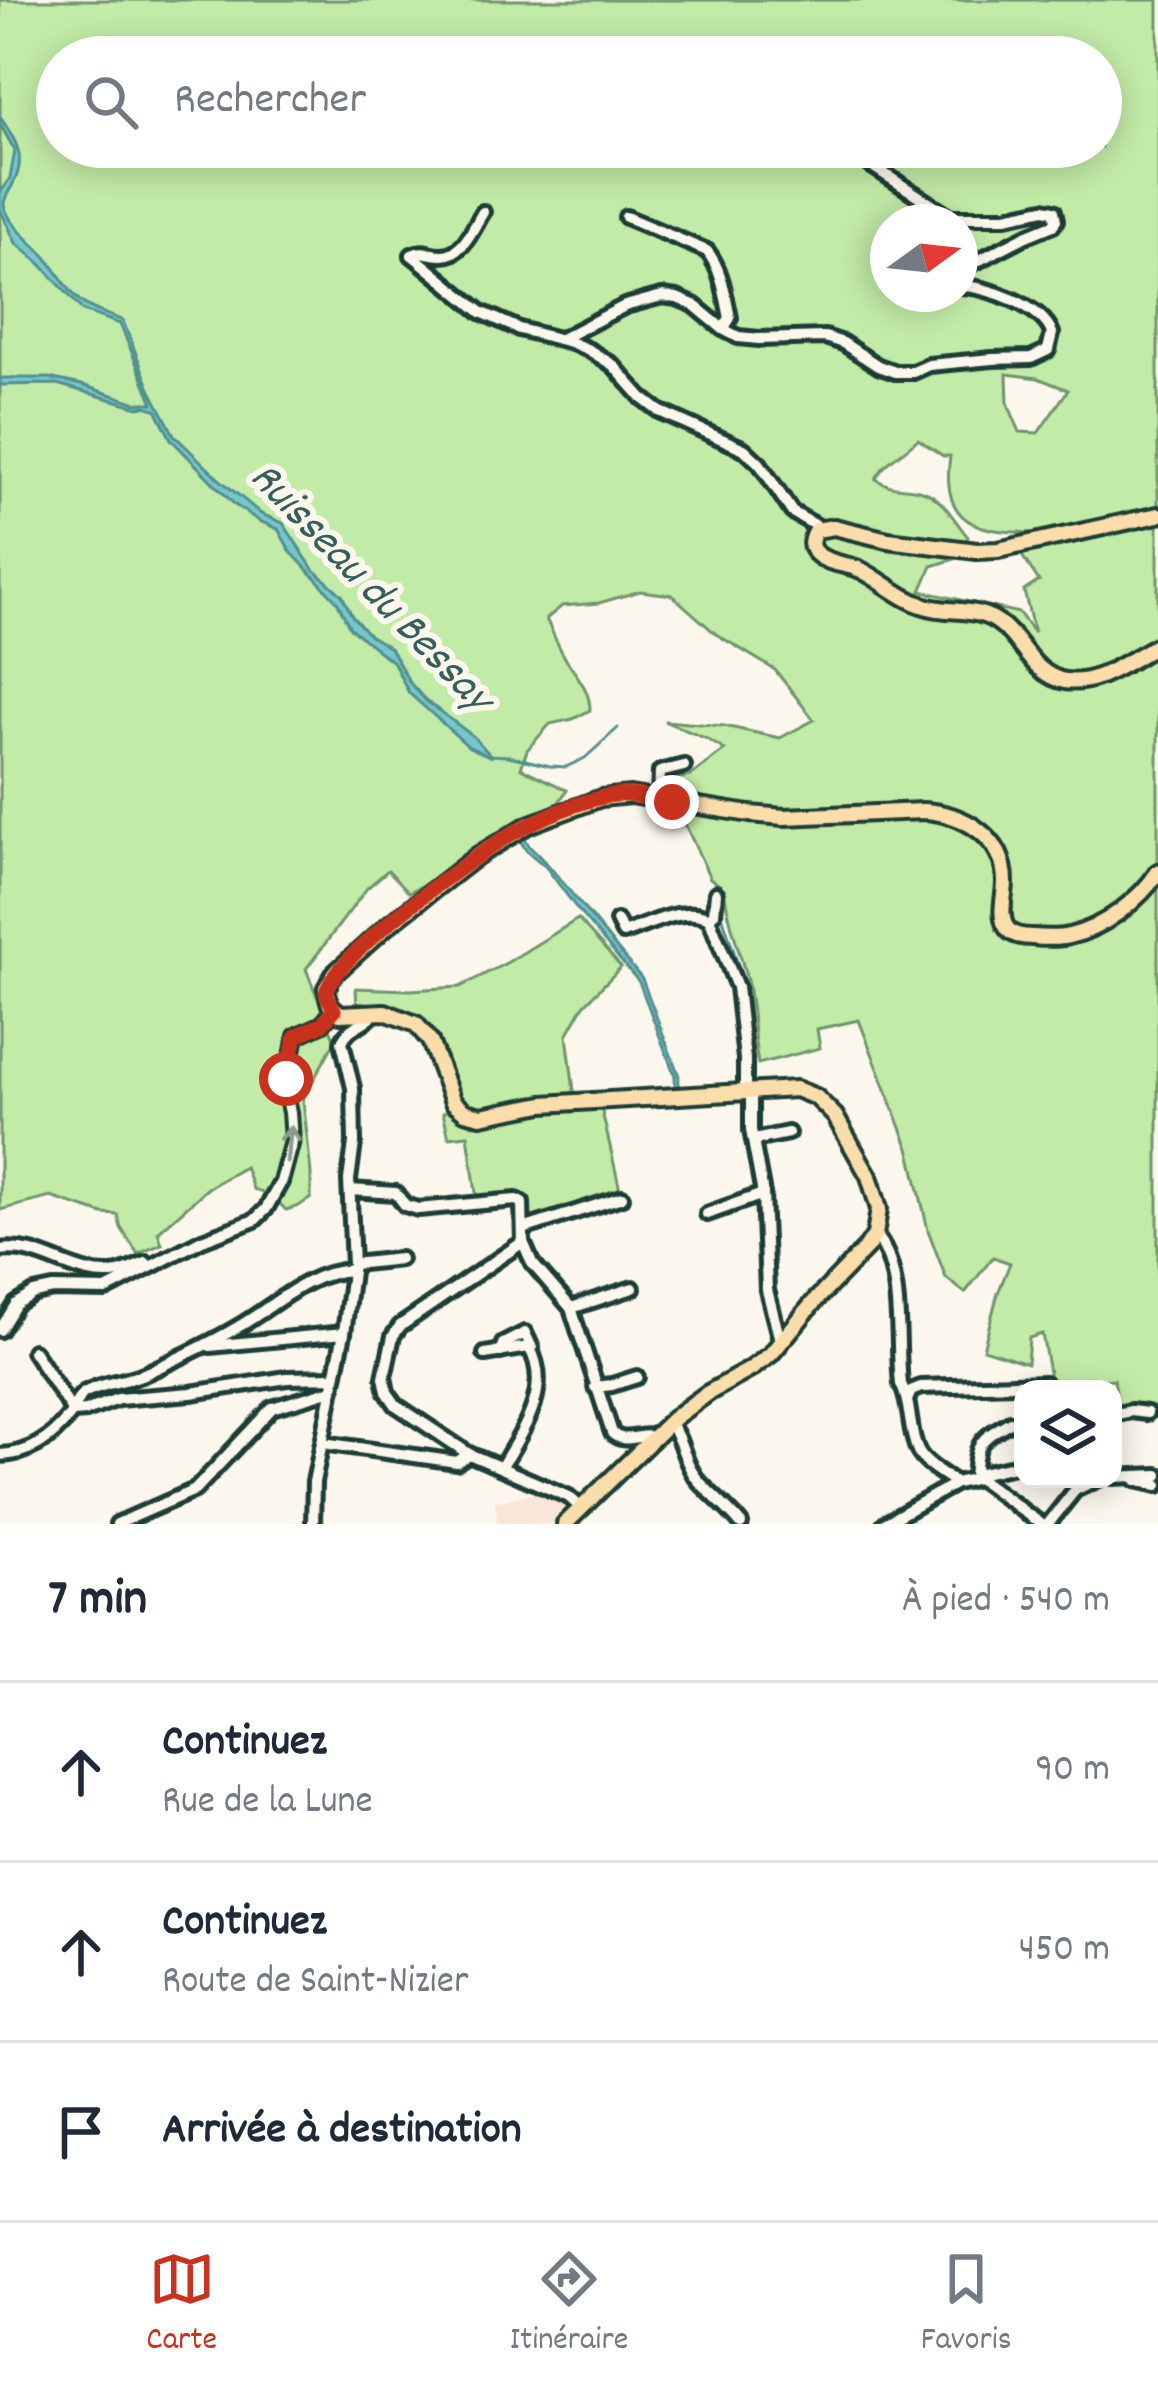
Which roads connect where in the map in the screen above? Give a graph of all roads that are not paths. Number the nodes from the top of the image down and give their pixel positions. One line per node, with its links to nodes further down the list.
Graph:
1 (875, 168): 2 (street)
2 (931, 204)
3 (483, 212): 9 (street)
4 (626, 217): 8 (street)
5 (978, 217): 6 (street)
6 (978, 261)
7 (978, 288): 8 (street)
8 (723, 329): 9 (street)
9 (561, 339): 11 (street)
10 (1158, 515): 11 (main road)
11 (820, 528): 12 (main road)
12 (1158, 645)
13 (684, 766): 14 (street)
14 (659, 800): 15 (main road); 19 (main road)
15 (1158, 872)
16 (716, 893): 17 (street)
17 (709, 918): 18 (street); 21 (street)
18 (616, 921)
19 (334, 1010): 20 (main road); 32 (street, one-way to 19)
20 (375, 1012): 21 (main road); 24 (street)
21 (748, 1090): 23 (street); 28 (main road)
22 (788, 1132): 23 (street)
23 (754, 1140): 25 (street)
24 (350, 1190): 29 (street); 33 (street)
25 (764, 1194): 27 (street); 38 (street)
26 (622, 1197): 29 (street)
27 (707, 1214)
28 (874, 1235): 38 (main road); 46 (street)
29 (523, 1236): 35 (street); 54 (street)
30 (0, 1250): 32 (street)
31 (400, 1259): 33 (street)
32 (156, 1263): 36 (street)
33 (353, 1267): 37 (street); 39 (street)
34 (633, 1288): 35 (street)
35 (571, 1308): 45 (street)
36 (0, 1330)
37 (344, 1333): 39 (street); 43 (street)
38 (781, 1344): 51 (main road)
39 (201, 1347): 47 (street)
40 (33, 1351): 47 (street)
41 (485, 1354): 56 (street)
42 (637, 1377): 45 (street)
43 (333, 1384): 47 (street); 53 (street); 67 (street)
44 (1014, 1384): 46 (street)
45 (595, 1387): 52 (street)
46 (908, 1398): 62 (street)
47 (73, 1412): 55 (street)
48 (1122, 1412): 49 (street)
49 (1147, 1412)
50 (1010, 1422): 60 (street)
51 (669, 1424): 52 (main road); 66 (street)
52 (656, 1437): 65 (main road)
53 (323, 1443): 54 (street); 68 (street)
54 (469, 1454): 56 (street)
55 (0, 1455)
56 (502, 1466): 65 (street)
57 (1014, 1466): 60 (street)
58 (1158, 1475): 61 (street)
59 (1122, 1477): 61 (street)
60 (976, 1478): 62 (street); 71 (street)
61 (1133, 1478): 63 (street)
62 (956, 1483): 70 (street)
63 (1158, 1486)
64 (1080, 1488): 71 (street)
65 (581, 1508): 69 (main road)
66 (734, 1522)
67 (121, 1524)
68 (313, 1524)
69 (565, 1524)
70 (884, 1524)
71 (1044, 1524)

